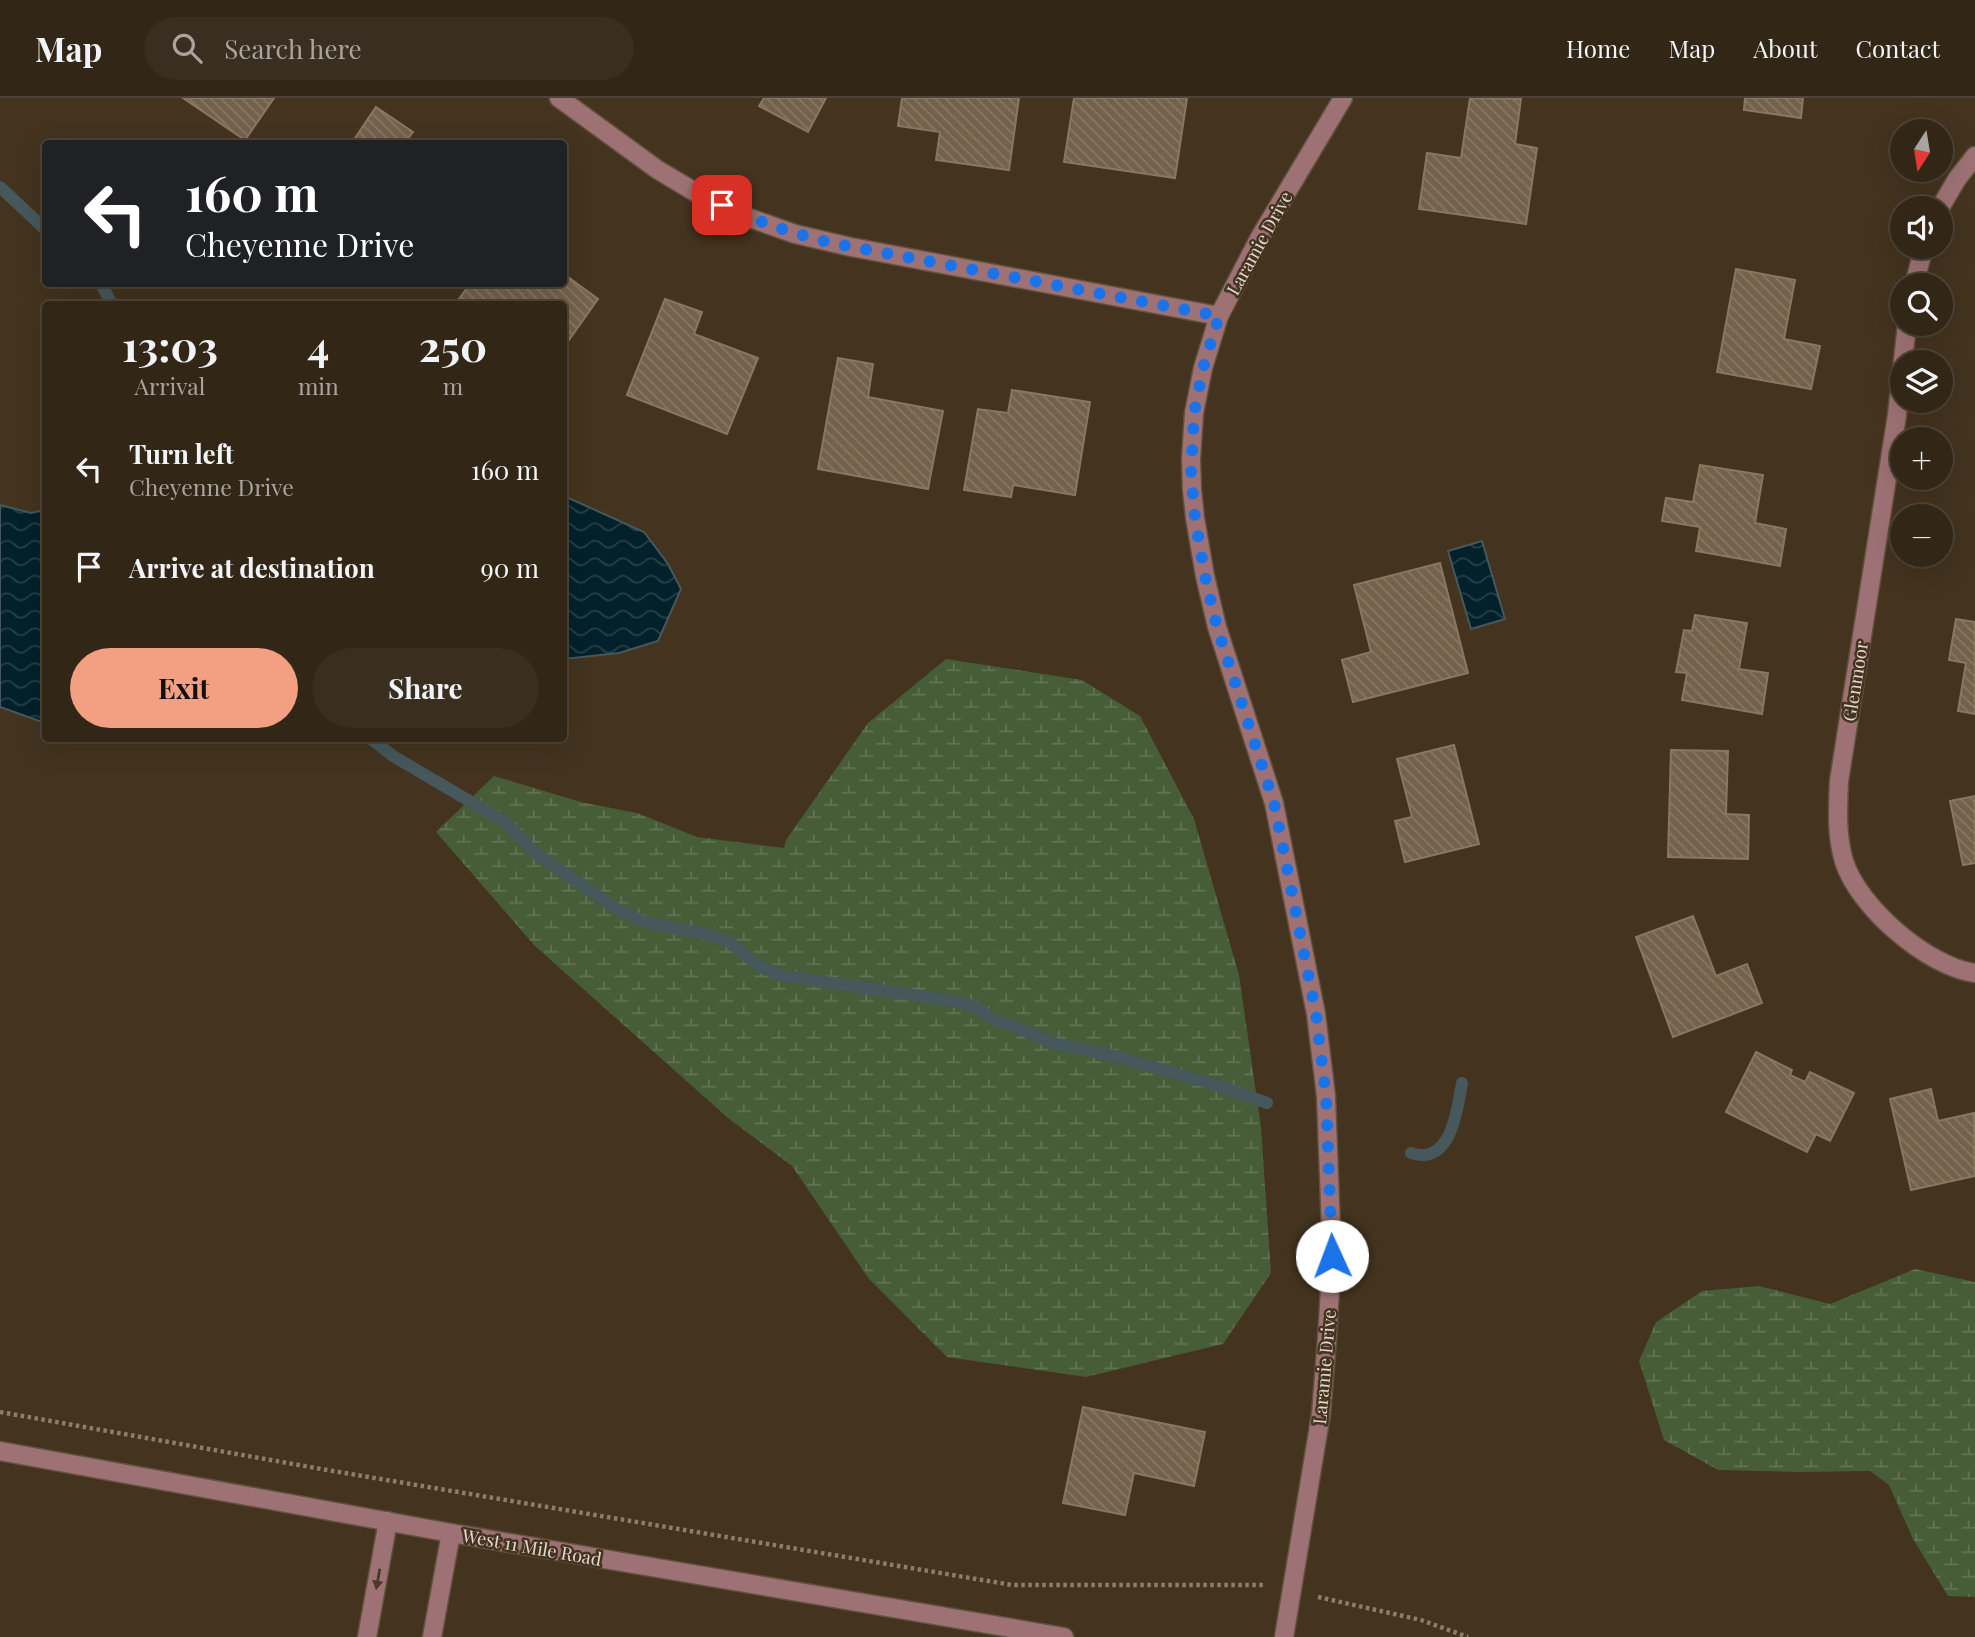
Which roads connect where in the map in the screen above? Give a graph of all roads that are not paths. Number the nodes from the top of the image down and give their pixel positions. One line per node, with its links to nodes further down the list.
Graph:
1 (559, 98): 5 (street)
2 (1343, 98): 5 (street, Laramie Drive)
3 (1975, 156): 4 (street)
4 (1947, 196)
5 (1219, 316): 14 (street, Laramie Drive)
6 (1906, 336): 7 (street, Glenmoor)
7 (1975, 973)
8 (0, 1451): 9 (street, West 11 Mile Road)
9 (388, 1521): 10 (street, West 11 Mile Road); 11 (street, one-way to 11)
10 (451, 1533): 12 (street); 13 (street, West 11 Mile Road)
11 (367, 1637)
12 (432, 1637)
13 (1065, 1637)
14 (1284, 1637)

